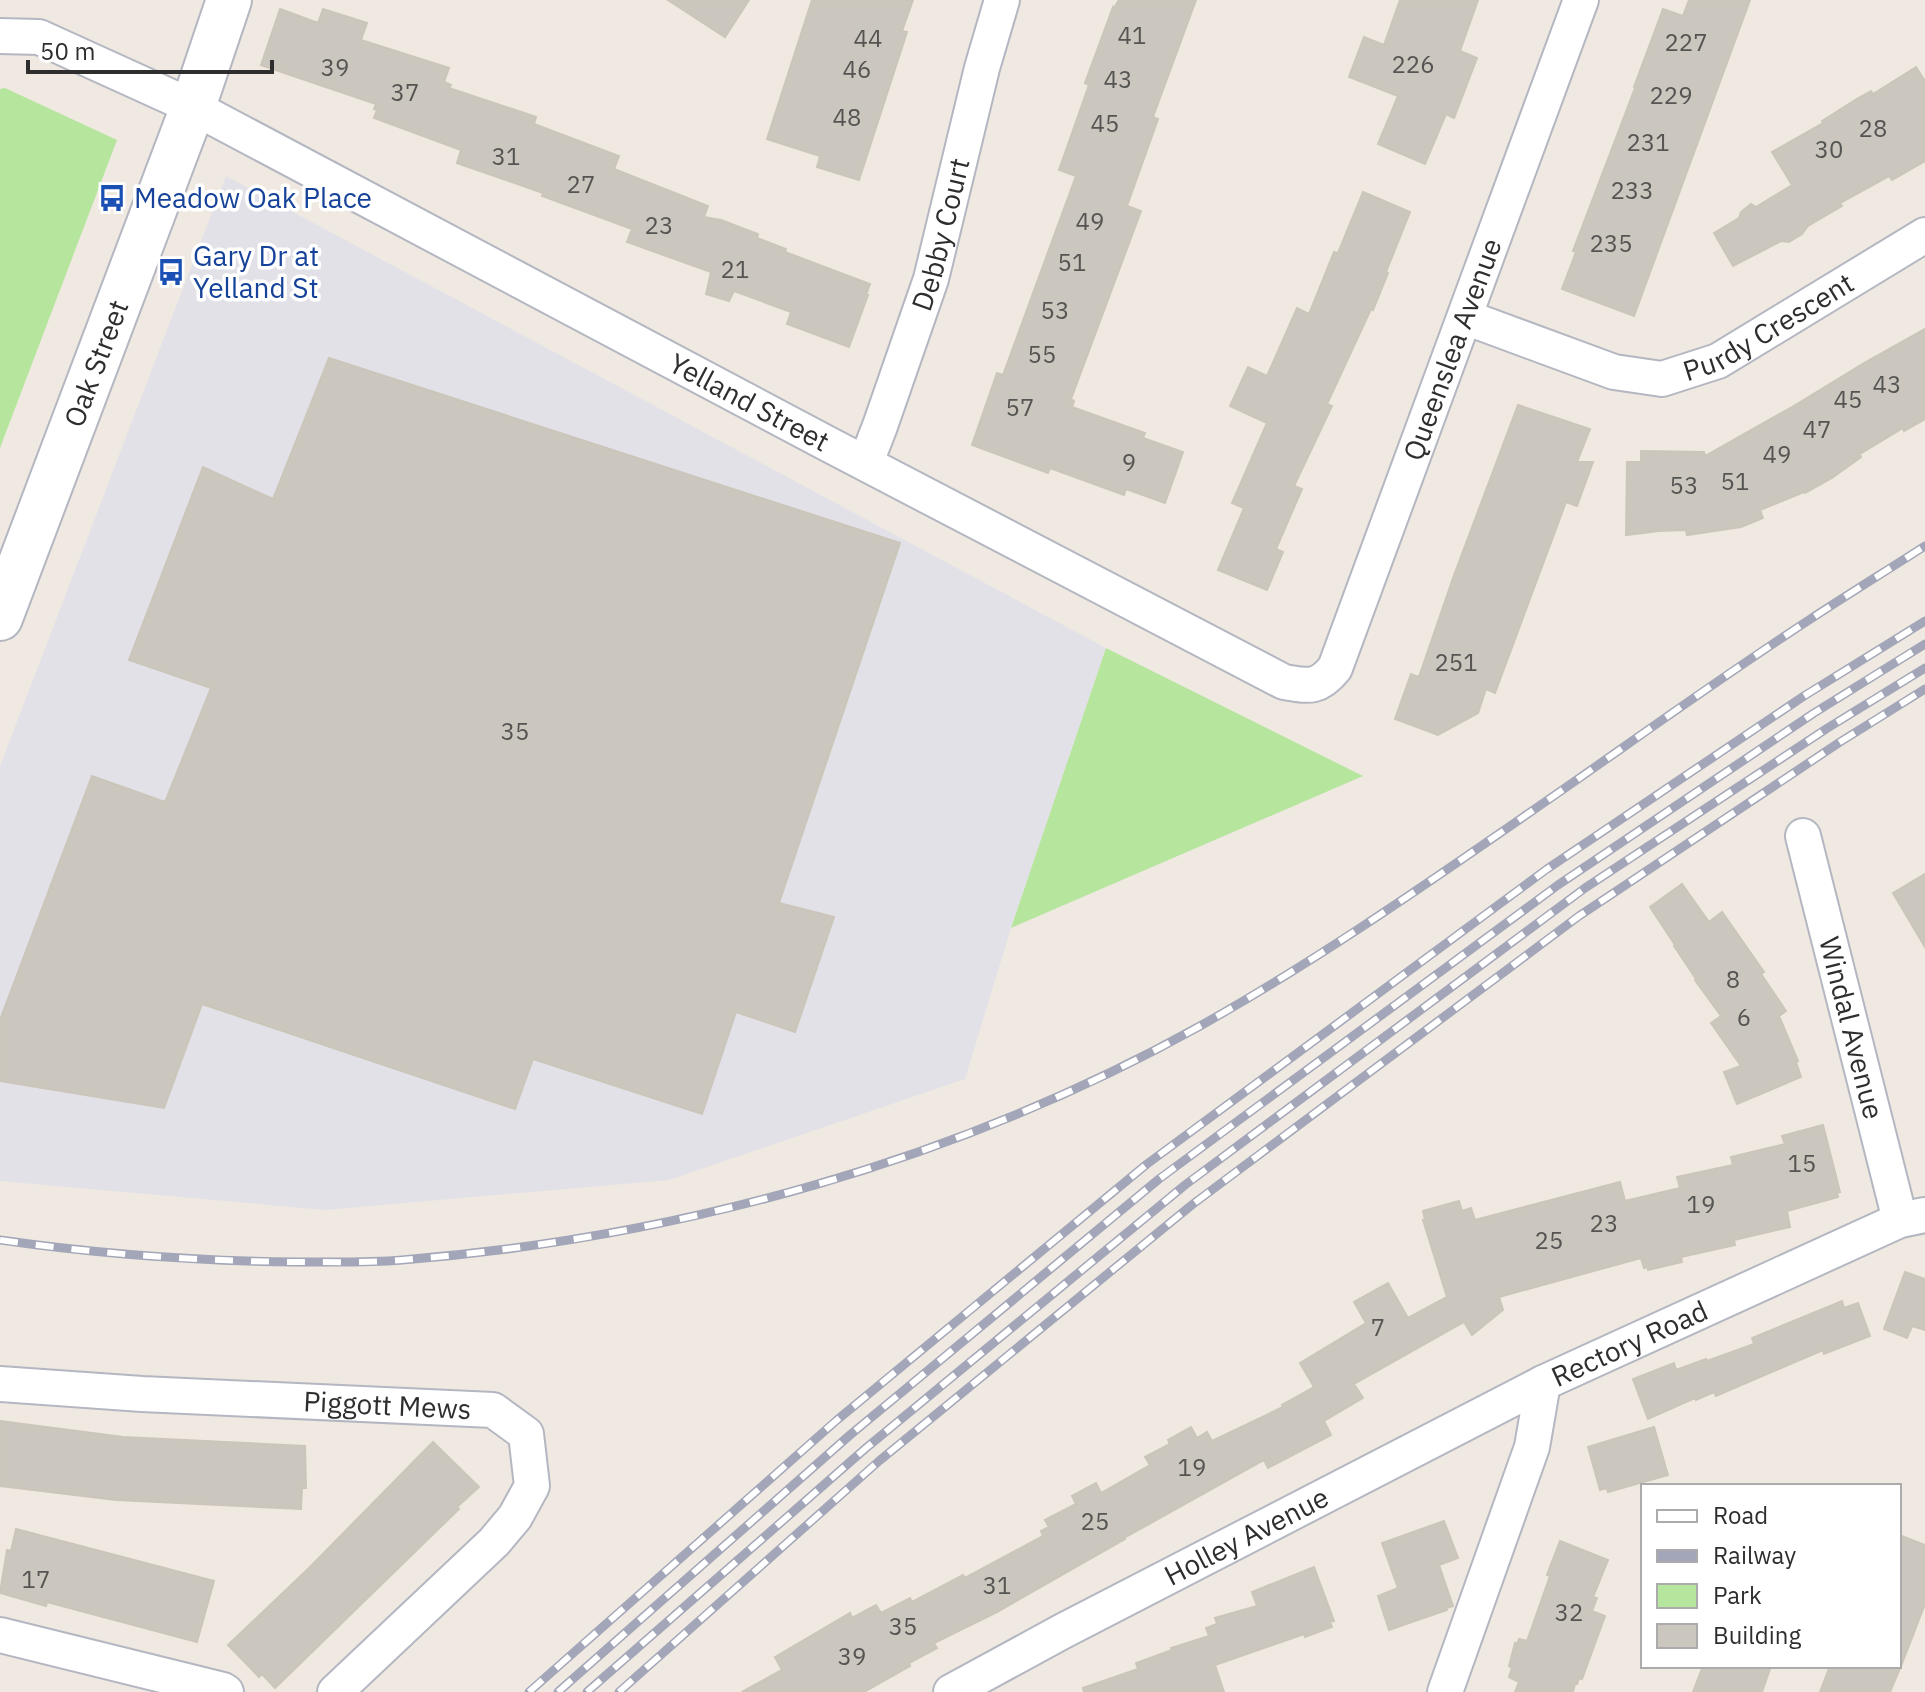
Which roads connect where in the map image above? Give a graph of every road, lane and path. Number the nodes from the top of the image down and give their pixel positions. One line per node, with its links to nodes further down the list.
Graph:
1 (229, 0): 5 (street, Oak Street)
2 (1002, 0): 8 (street, Debby Court)
3 (1581, 0): 7 (street, Queenslea Avenue)
4 (0, 36): 5 (street)
5 (193, 107): 8 (street, Yelland Street); 9 (street, Oak Street)
6 (1925, 235): 7 (street, Purdy Crescent)
7 (1465, 317): 10 (street, Queenslea Avenue)
8 (866, 462): 10 (street, Yelland Street)
9 (0, 618)
10 (1311, 686)
11 (1803, 836): 12 (street, Windal Avenue)
12 (1912, 1218): 13 (street, Rectory Road)
13 (1543, 1383): 18 (street, Holley Avenue); 19 (street, Rectory Road)
14 (0, 1384): 17 (street, Piggott Mews)
15 (0, 1635): 16 (street)
16 (226, 1692)
17 (335, 1692)
18 (951, 1692)
19 (1445, 1692)

